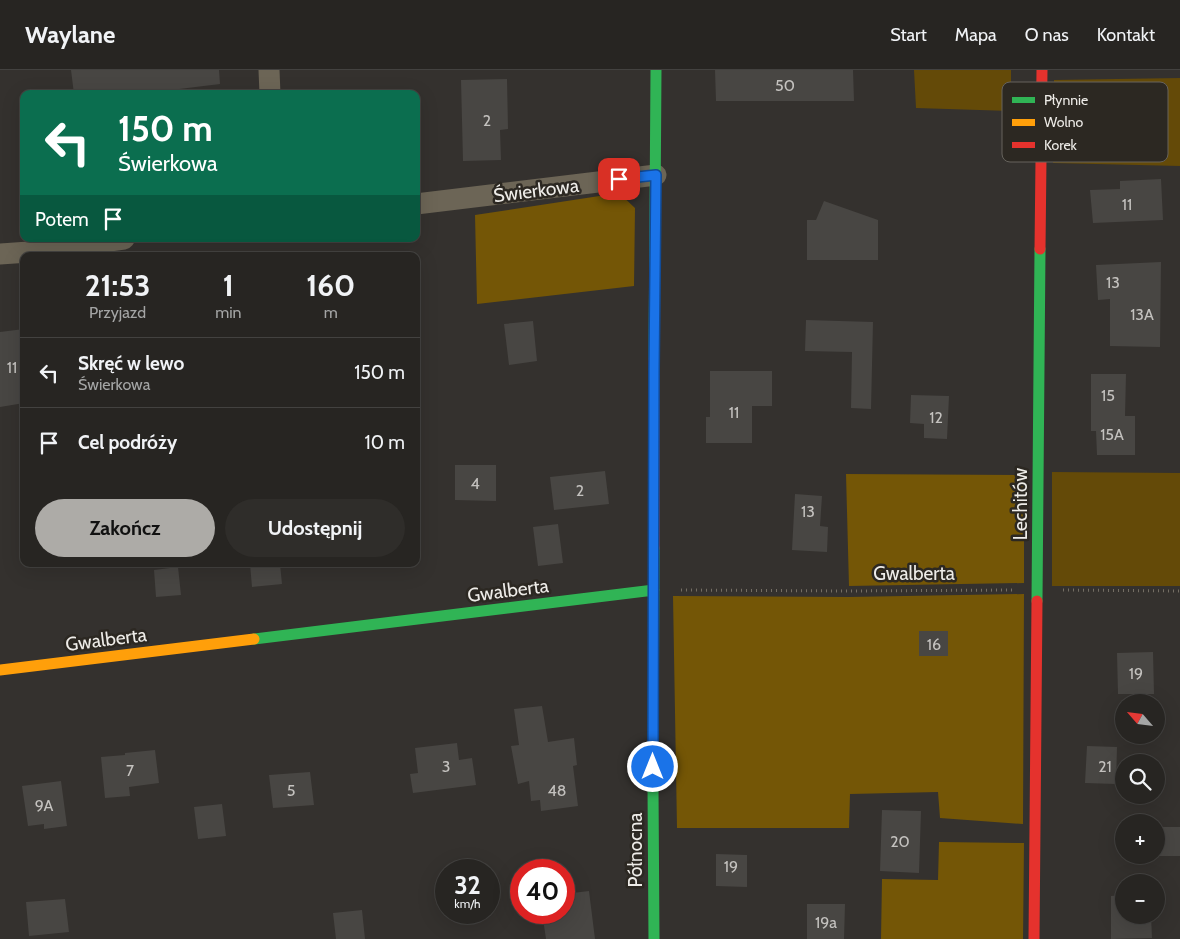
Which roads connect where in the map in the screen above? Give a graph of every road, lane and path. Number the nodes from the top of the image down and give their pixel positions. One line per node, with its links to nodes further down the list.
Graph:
1 (270, 70): 3 (street)
2 (656, 70): 5 (street, Północna)
3 (270, 90)
4 (1041, 162): 17 (street, Lechitów)
5 (656, 175): 6 (street, Świerkowa); 11 (street, Północna)
6 (420, 204)
7 (102, 242): 8 (street)
8 (29, 252)
9 (20, 253): 10 (street)
10 (0, 254)
11 (654, 590): 12 (path, Gwalberta); 15 (street, Gwalberta); 16 (street, Północna)
12 (1014, 590)
13 (1062, 590): 14 (path)
14 (1180, 592)
15 (0, 670)
16 (654, 939)
17 (1034, 939)

